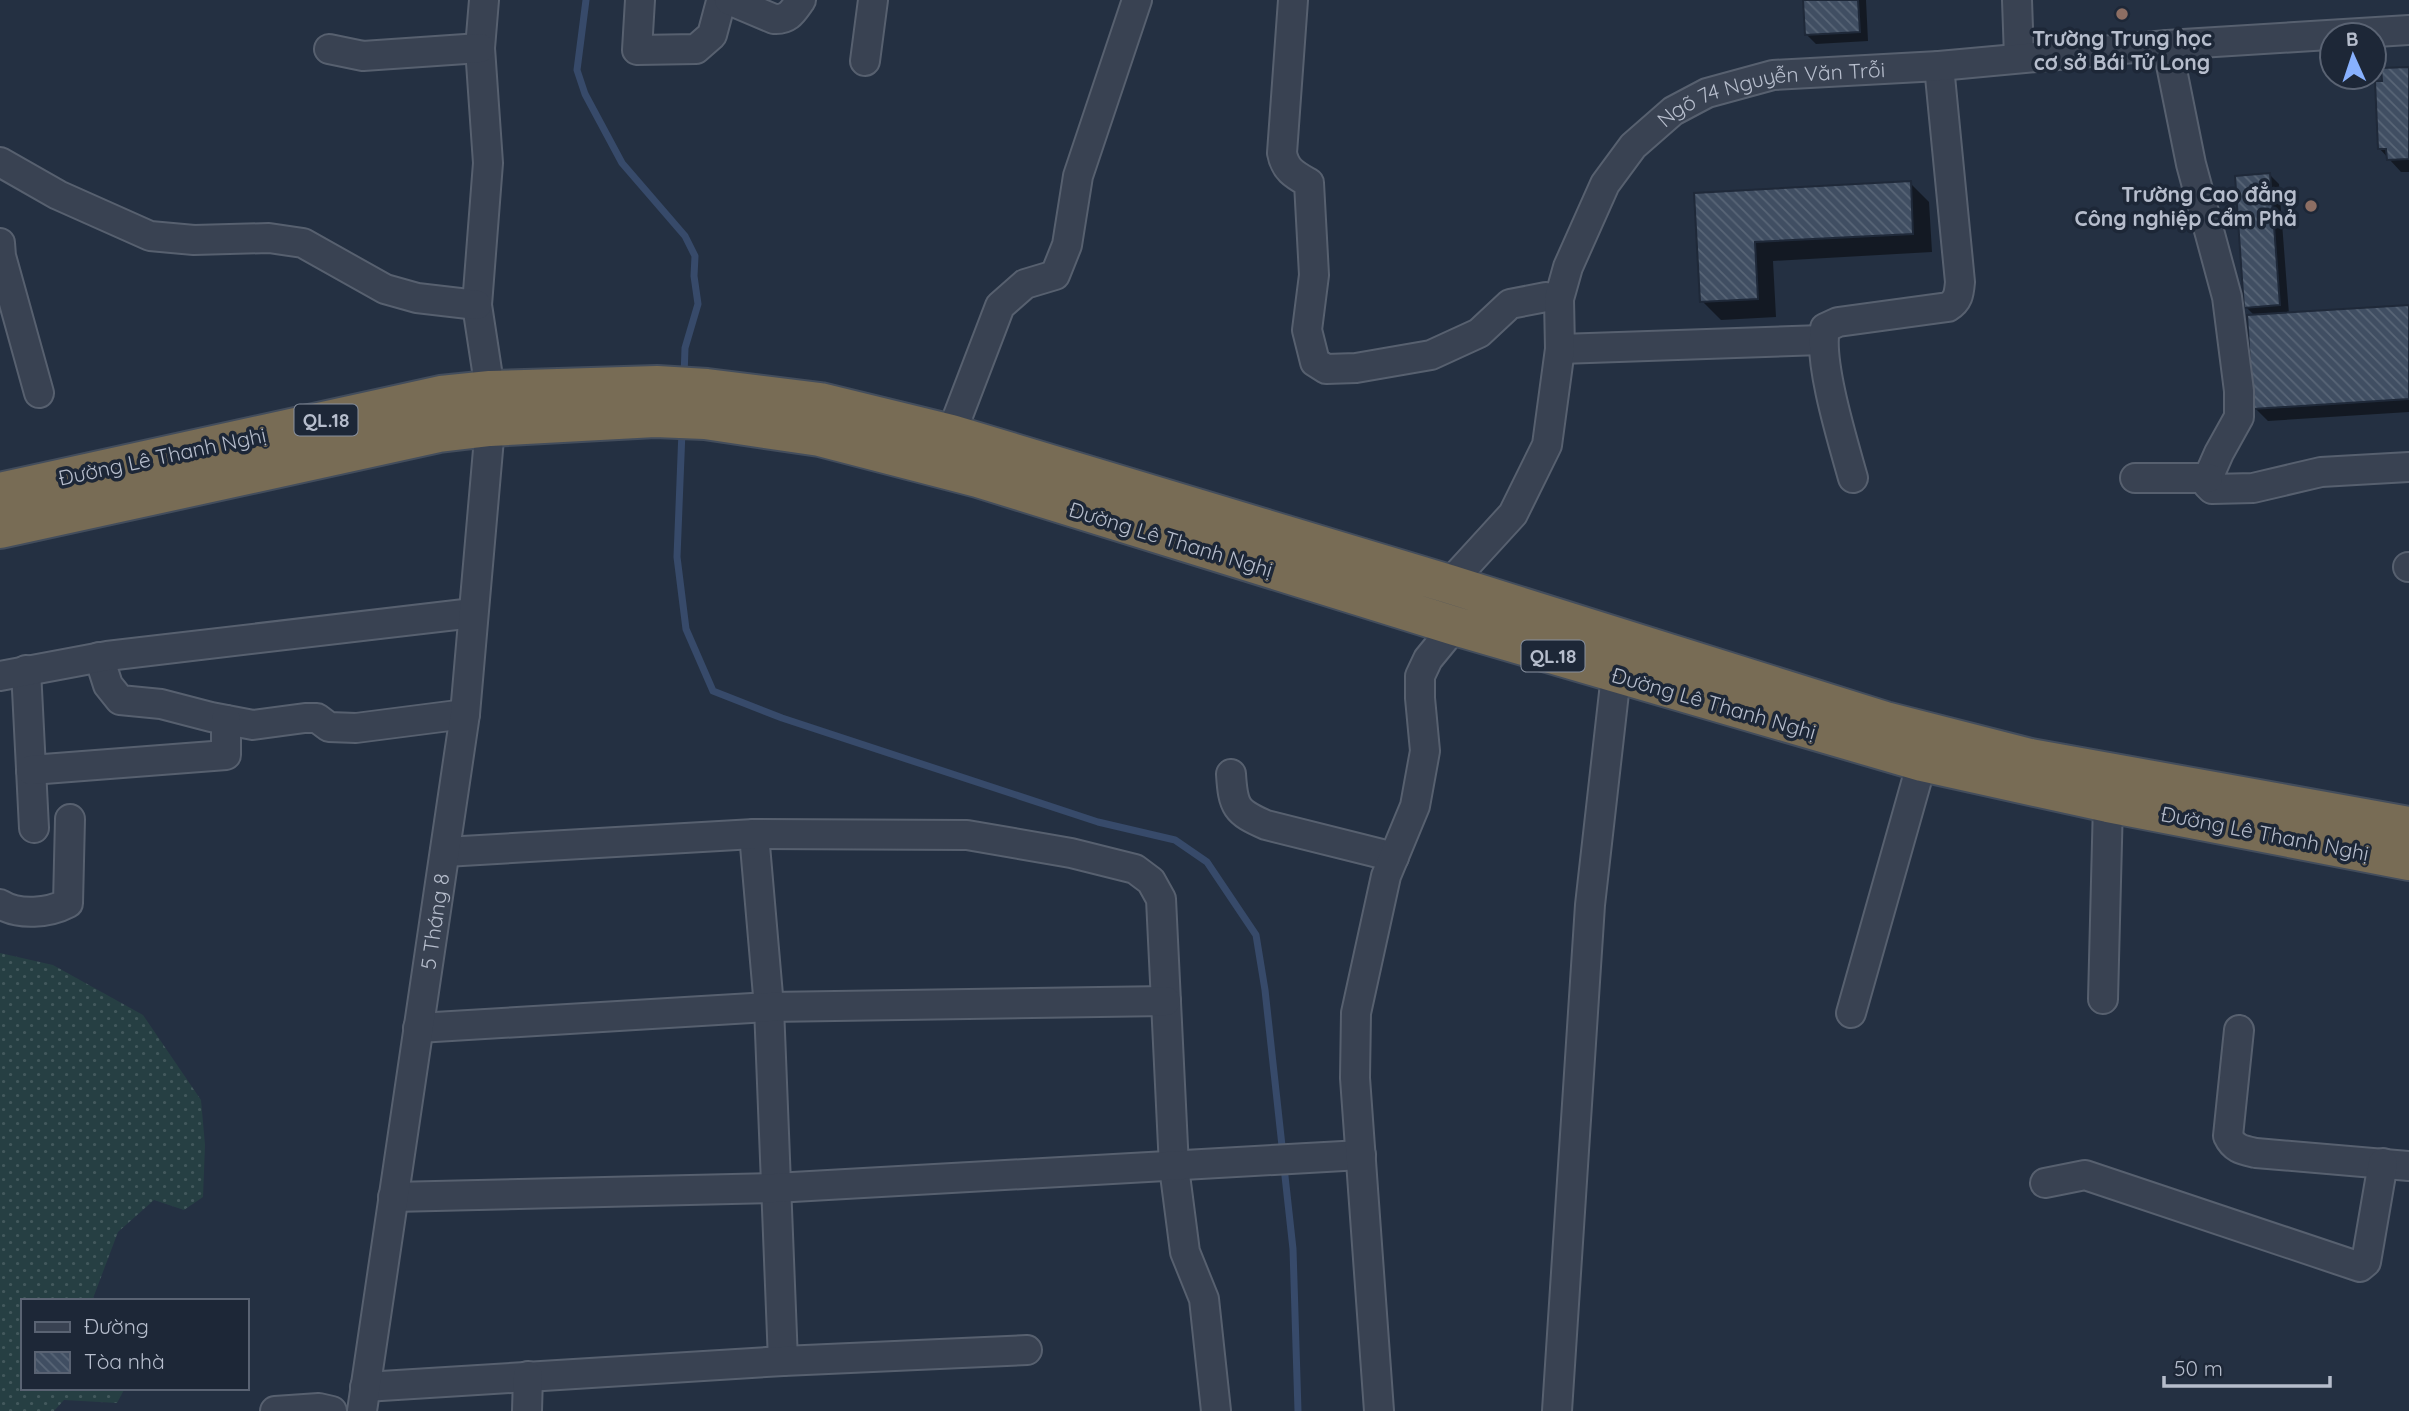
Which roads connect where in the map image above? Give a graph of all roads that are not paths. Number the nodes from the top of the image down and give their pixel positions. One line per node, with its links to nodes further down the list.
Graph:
1 (484, 0): 11 (street)
2 (640, 0): 3 (street)
3 (728, 0): 4 (street)
4 (801, 0)
5 (873, 0): 14 (street)
6 (1137, 0): 27 (street)
7 (1293, 0): 18 (street)
8 (2017, 0): 13 (street)
9 (2409, 30): 10 (street, Ngõ 74 Nguyễn Văn Trỗi)
10 (2168, 45): 13 (street, Ngõ 74 Nguyễn Văn Trỗi); 31 (street)
11 (480, 48): 12 (street); 19 (street)
12 (329, 49)
13 (2019, 57): 15 (street, Ngõ 74 Nguyễn Văn Trỗi)
14 (865, 61)
15 (1939, 66): 18 (street, Ngõ 74 Nguyễn Văn Trỗi); 20 (street)
16 (0, 162): 19 (street)
17 (0, 251): 23 (street)
18 (1559, 299): 21 (street, Ngõ 74 Nguyễn Văn Trỗi)
19 (477, 304): 22 (street)
20 (1822, 340): 21 (street); 29 (street)
21 (1560, 349): 36 (street, Ngõ 74 Nguyễn Văn Trỗi)
22 (489, 390): 24 (highway, Đường Lê Thanh Nghị / QL.18); 32 (highway, Đường Lê Thanh Nghị / QL.18)
23 (39, 393)
24 (656, 401): 25 (highway, QL.18); 26 (highway, Đường Lê Thanh Nghị / QL.18)
25 (706, 404): 27 (highway, Đường Lê Thanh Nghị / QL.18); 34 (highway, Đường Lê Thanh Nghị / QL.18)
26 (490, 427): 32 (highway, Đường Lê Thanh Nghị / QL.18); 37 (street, 5 Tháng 8)
27 (951, 434): 34 (highway, Đường Lê Thanh Nghị / QL.18)
28 (2409, 467): 31 (street)
29 (1853, 478)
30 (2135, 478): 31 (street)
31 (2208, 478)
32 (96, 489): 33 (highway, Đường Lê Thanh Nghị / QL.18); 35 (highway, Đường Lê Thanh Nghị / QL.18)
33 (0, 492)
34 (1158, 516): 36 (highway, Đường Lê Thanh Nghị / QL.18); 38 (highway, Đường Lê Thanh Nghị / QL.18)
35 (0, 529)
36 (1449, 584): 49 (highway, Đường Lê Thanh Nghị / QL.18)
37 (473, 613): 39 (street); 42 (street, 5 Tháng 8)
38 (1455, 626): 41 (highway, Đường Lê Thanh Nghị / QL.18); 53 (street)
39 (99, 657): 40 (street); 43 (street)
40 (13, 673): 45 (street)
41 (1616, 675): 44 (highway, Đường Lê Thanh Nghị / QL.18); 77 (street)
42 (465, 714): 43 (street); 52 (street, 5 Tháng 8)
43 (226, 720): 45 (street)
44 (1922, 762): 47 (highway, Đường Lê Thanh Nghị / QL.18); 59 (street)
45 (31, 771): 50 (street)
46 (1231, 775): 53 (street)
47 (2108, 803): 54 (highway, Đường Lê Thanh Nghị / QL.18); 56 (street)
48 (70, 819): 55 (street)
49 (2409, 826)
50 (34, 828)
51 (754, 834): 52 (street); 57 (street); 58 (street)
52 (445, 852): 60 (street, 5 Tháng 8)
53 (1394, 857): 62 (street)
54 (2409, 862)
55 (0, 904)
56 (2103, 999)
57 (1166, 1001): 58 (street); 64 (street)
58 (769, 1007): 60 (street); 66 (street)
59 (1851, 1013)
60 (418, 1028): 67 (street, 5 Tháng 8)
61 (2239, 1030): 63 (street)
62 (1349, 1156): 64 (street); 76 (street)
63 (2396, 1165): 65 (street)
64 (1174, 1167): 66 (street); 75 (street)
65 (2045, 1183)
66 (775, 1188): 67 (street); 69 (street)
67 (393, 1197): 71 (street, 5 Tháng 8)
68 (1027, 1350): 69 (street)
69 (783, 1361): 70 (street)
70 (528, 1376): 71 (street); 74 (street)
71 (364, 1399)
72 (275, 1411): 73 (street)
73 (332, 1411)
74 (527, 1411)
75 (1216, 1411)
76 (1379, 1411)
77 (1558, 1411)

